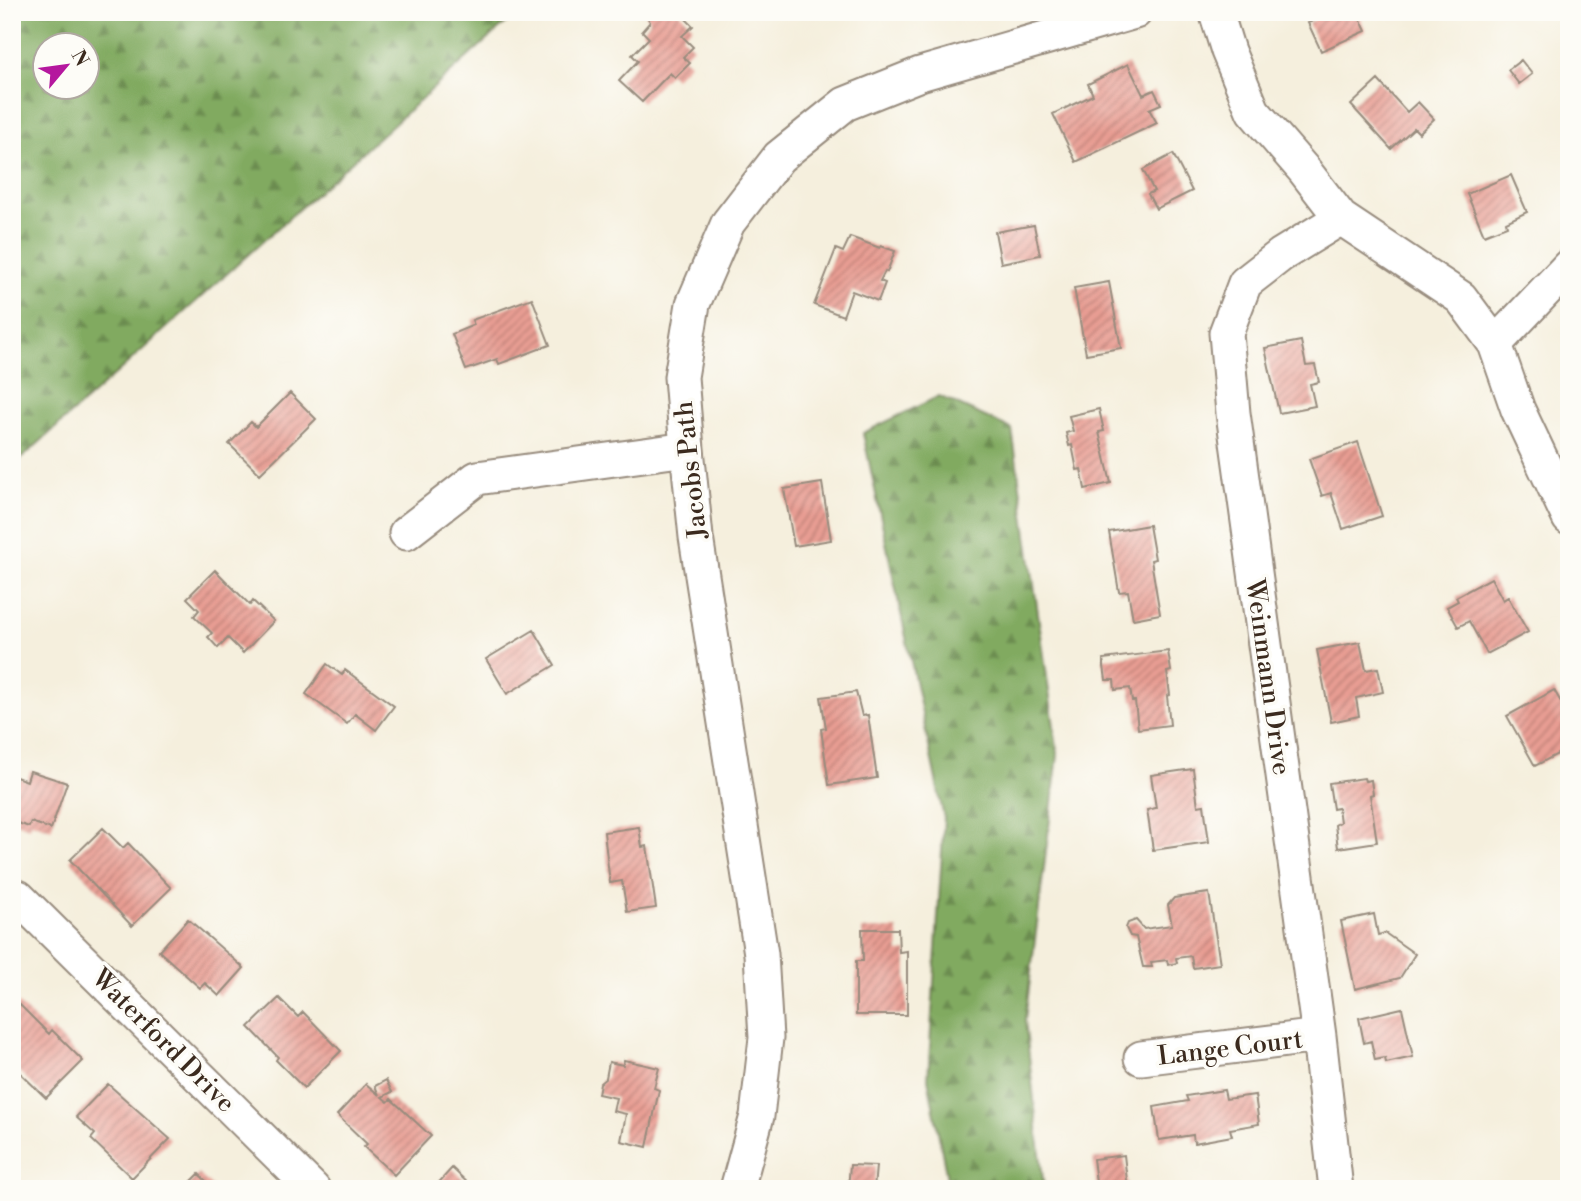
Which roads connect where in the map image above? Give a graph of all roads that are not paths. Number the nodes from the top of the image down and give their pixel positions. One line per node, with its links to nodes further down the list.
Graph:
1 (1135, 12): 6 (street, Jacobs Path)
2 (1216, 12): 3 (street)
3 (1341, 218): 5 (street); 10 (street, Weinmann Drive)
4 (1569, 266): 5 (street)
5 (1495, 344): 7 (street)
6 (687, 449): 8 (street); 13 (street, Jacobs Path)
7 (1569, 518)
8 (406, 533)
9 (12, 895): 12 (street, Waterford Drive)
10 (1319, 1036): 11 (street, Lange Court); 14 (street, Weinmann Drive)
11 (1141, 1058)
12 (313, 1189)
13 (737, 1189)
14 (1336, 1189)

